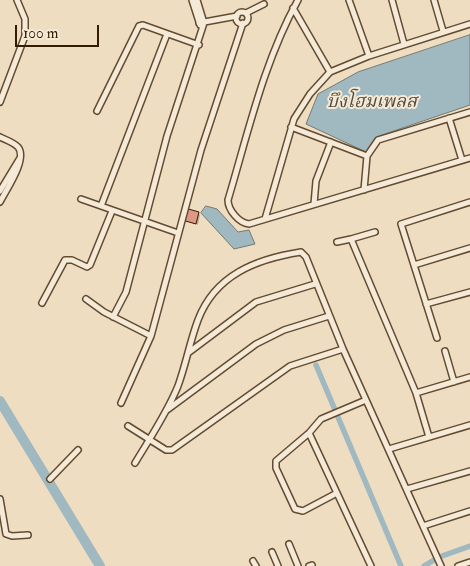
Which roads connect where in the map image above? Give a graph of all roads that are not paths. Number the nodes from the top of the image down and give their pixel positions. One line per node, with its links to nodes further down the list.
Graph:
1 (17, 0): 21 (street)
2 (192, 0): 12 (street)
3 (198, 0): 12 (street)
4 (298, 0): 9 (street)
5 (349, 0): 19 (street)
6 (392, 0): 18 (street)
7 (434, 0): 15 (street)
8 (264, 4): 10 (street)
9 (293, 8): 20 (street); 39 (street)
10 (246, 13): 11 (street); 13 (street)
11 (237, 16): 12 (street); 13 (street)
12 (202, 23): 17 (street)
13 (243, 24): 42 (street)
14 (470, 24): 15 (street)
15 (443, 31): 18 (street)
16 (167, 34): 17 (street); 22 (street); 37 (street)
17 (198, 44): 40 (street)
18 (404, 44): 19 (street)
19 (369, 56): 20 (street)
20 (330, 72): 25 (street)
21 (0, 102)
22 (97, 111)
23 (470, 112): 24 (street)
24 (450, 118): 28 (street); 30 (street)
25 (292, 126): 27 (street); 39 (street)
26 (0, 137): 32 (street)
27 (331, 142): 28 (street); 36 (street)
28 (367, 156): 31 (street)
29 (470, 158): 30 (street)
30 (462, 160): 31 (street)
31 (364, 190): 36 (street)
32 (1, 193): 34 (street)
33 (81, 199): 37 (street)
34 (0, 202)
35 (470, 202): 46 (street)
36 (314, 204): 39 (street)
37 (101, 206): 38 (street)
38 (112, 211): 40 (street); 50 (street)
39 (265, 219)
40 (142, 222): 42 (street); 53 (street)
41 (375, 232): 43 (street)
42 (178, 233): 54 (street)
43 (351, 239): 44 (street); 62 (street)
44 (338, 242)
45 (470, 248): 46 (street)
46 (414, 265): 51 (street)
47 (315, 284): 52 (street); 58 (street); 58 (street)
48 (470, 292): 51 (street)
49 (86, 299): 53 (street)
50 (42, 303)
51 (426, 304): 55 (street)
52 (329, 316): 56 (street); 63 (street)
53 (113, 317): 54 (street)
54 (151, 336): 65 (street)
55 (437, 338)
56 (343, 349): 64 (street); 71 (street)
57 (445, 350): 60 (street)
58 (188, 353): 61 (street)
59 (470, 377): 60 (street)
60 (454, 382): 62 (street)
61 (178, 386): 63 (street); 66 (street)
62 (416, 393): 70 (street)
63 (188, 395): 66 (street)
64 (366, 400): 69 (street); 72 (street)
65 (121, 403)
66 (165, 412): 71 (street)
67 (470, 425): 70 (street)
68 (128, 426): 71 (street)
69 (309, 433): 78 (street); 78 (street)
70 (429, 437): 72 (street)
71 (149, 438): 74 (street)
72 (389, 449): 77 (street)
73 (78, 450): 76 (street)
74 (135, 463)
75 (470, 471): 77 (street)
76 (50, 479)
77 (407, 489): 81 (street)
78 (337, 493): 86 (street)
79 (0, 499): 82 (street)
80 (470, 511): 81 (street)
81 (423, 526): 90 (street)
82 (28, 535)
83 (289, 544): 88 (street)
84 (272, 552): 87 (street)
85 (470, 562): 91 (street)
86 (371, 565): 89 (street)
87 (278, 566)
88 (298, 566)
89 (364, 566)
90 (441, 566)
91 (458, 566)

